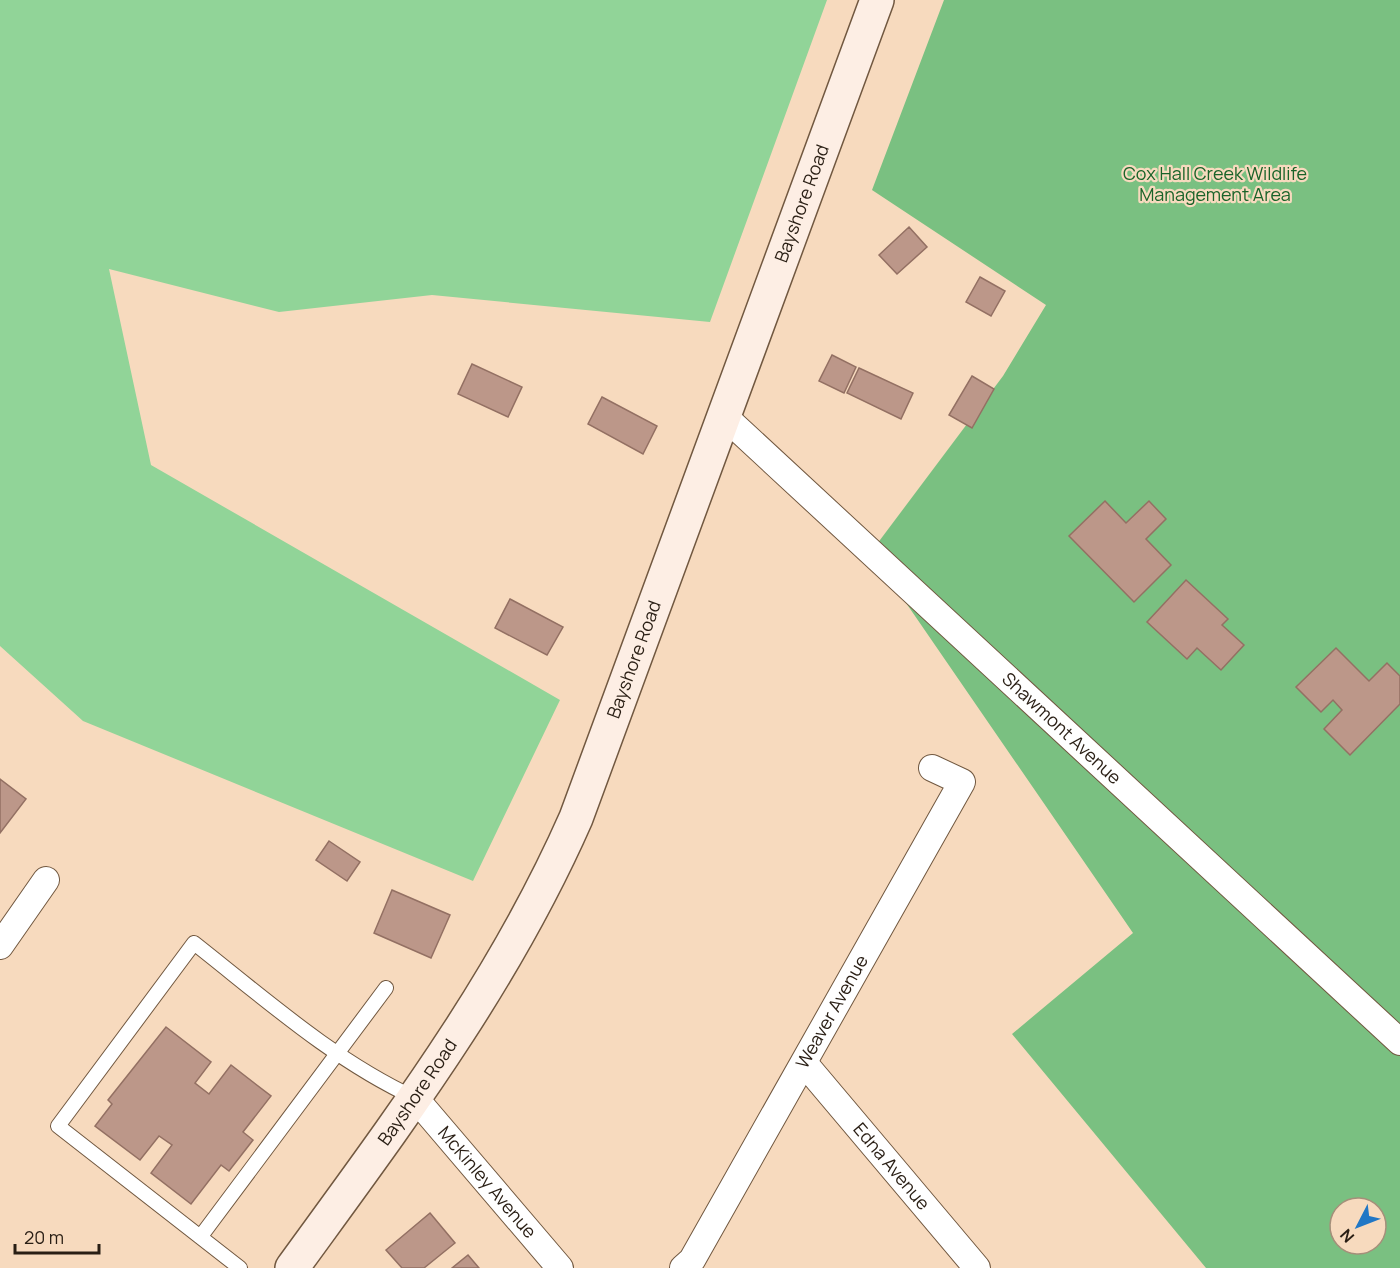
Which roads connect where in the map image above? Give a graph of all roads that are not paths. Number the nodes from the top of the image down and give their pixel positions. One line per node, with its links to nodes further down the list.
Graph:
1 (877, 0): 2 (main road, Bayshore Road)
2 (724, 416): 7 (street, Shawmont Avenue); 10 (main road, Bayshore Road)
3 (932, 768): 9 (street, Weaver Avenue)
4 (46, 880): 5 (street)
5 (0, 946)
6 (386, 988): 8 (lane)
7 (1400, 1042)
8 (336, 1054): 10 (lane); 11 (lane); 11 (lane)
9 (805, 1064): 15 (street, Weaver Avenue); 16 (street, Edna Avenue)
10 (415, 1098): 13 (main road, Bayshore Road); 14 (street, McKinley Avenue)
11 (201, 1236): 12 (lane)
12 (240, 1268)
13 (292, 1268)
14 (560, 1268)
15 (683, 1268)
16 (977, 1268)

